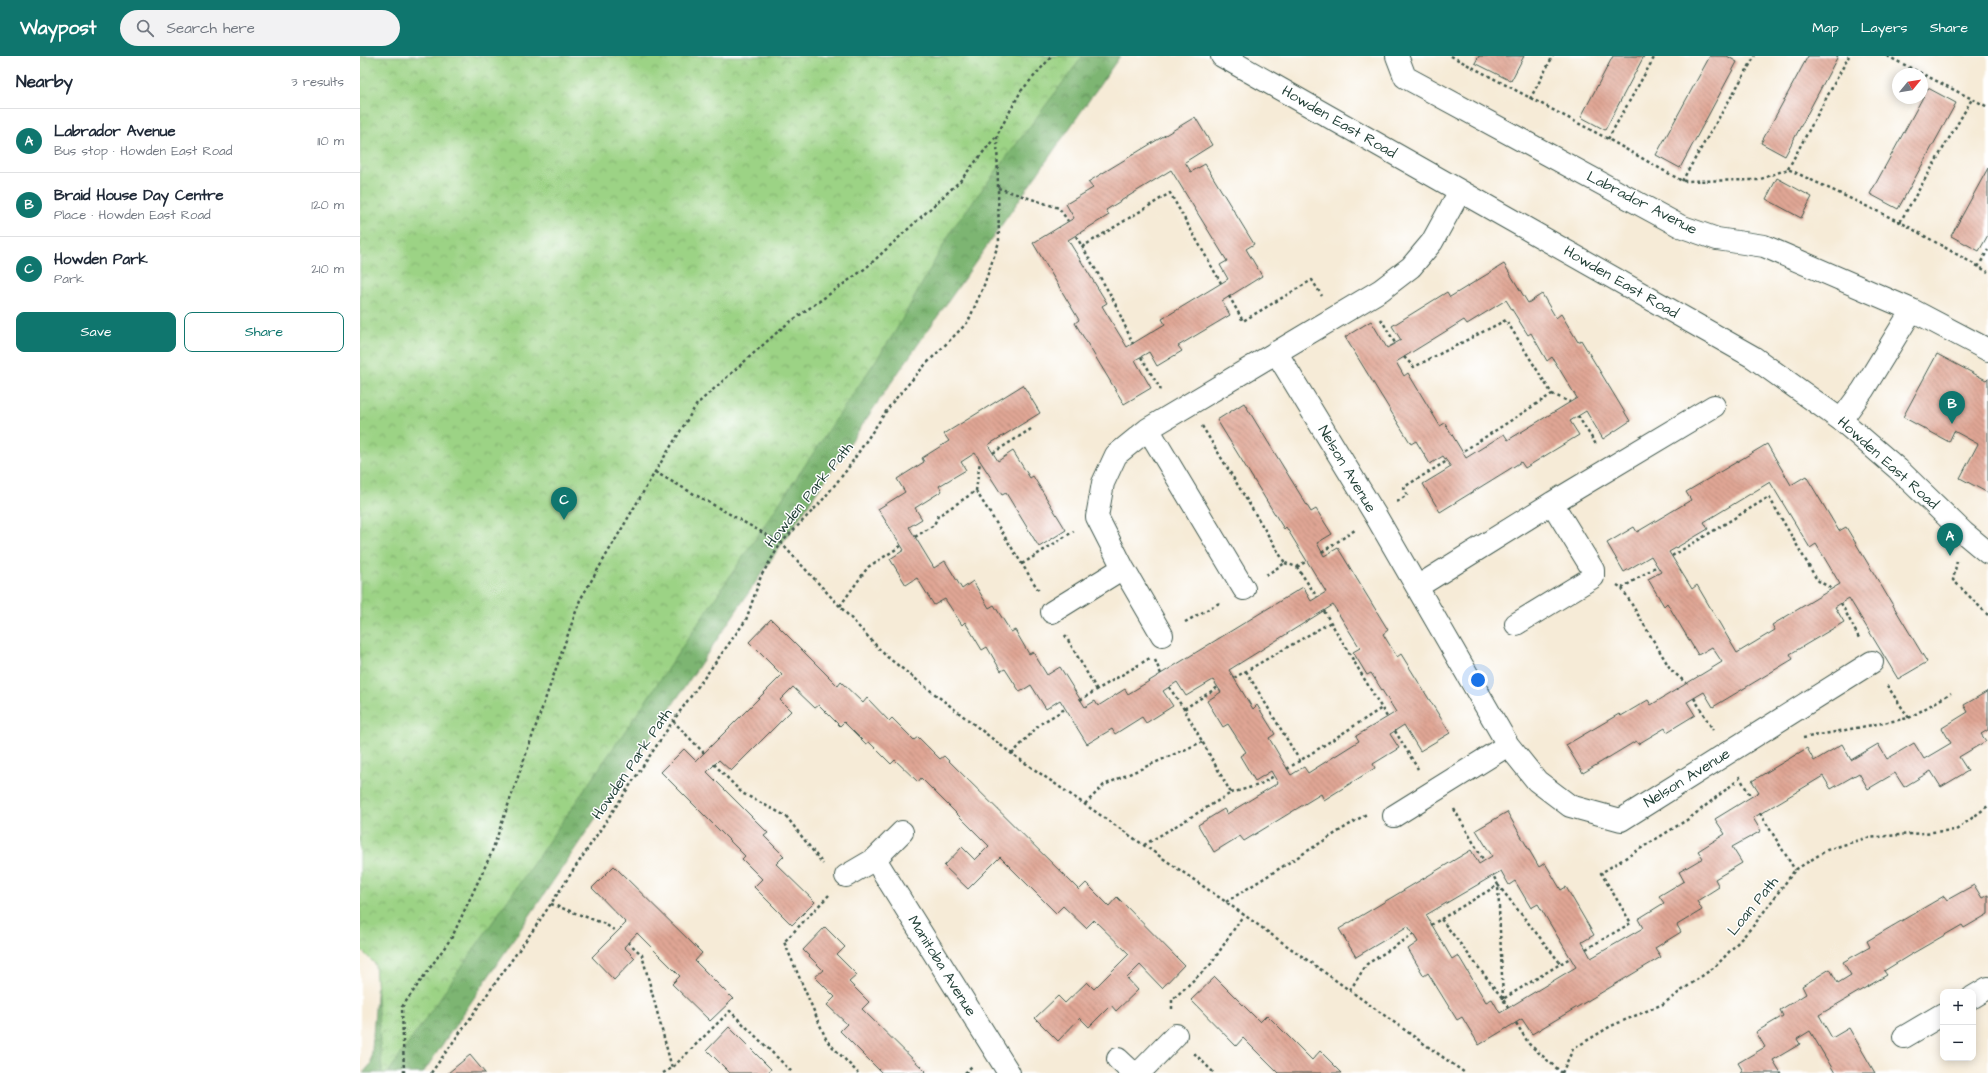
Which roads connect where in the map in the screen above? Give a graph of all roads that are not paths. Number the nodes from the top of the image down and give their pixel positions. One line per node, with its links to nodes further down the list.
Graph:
1 (1222, 56): 3 (street, Howden East Road)
2 (1397, 56): 4 (street, Labrador Avenue)
3 (1460, 191): 6 (street); 8 (street, Howden East Road)
4 (1912, 310): 5 (street, Labrador Avenue); 8 (street)
5 (1988, 350)
6 (1276, 352): 9 (street); 13 (street, Nelson Avenue)
7 (1714, 406): 10 (street)
8 (1841, 420): 11 (street, Howden East Road)
9 (1148, 429): 12 (street); 14 (street)
10 (1552, 503): 13 (street); 16 (street)
11 (1988, 553)
12 (1123, 568): 15 (street); 17 (street)
13 (1417, 587): 19 (street, Nelson Avenue)
14 (1244, 589)
15 (1052, 612)
16 (1516, 624)
17 (1162, 635)
18 (1872, 662): 19 (street, Nelson Avenue)
19 (1508, 744): 20 (street)
20 (1394, 816)
21 (902, 832): 22 (street)
22 (875, 859): 23 (street); 29 (street, Manitoba Avenue)
23 (842, 880)
24 (1988, 988): 25 (street)
25 (1976, 995)
26 (1940, 1016): 28 (street)
27 (1176, 1035): 30 (street)
28 (1904, 1037)
29 (1009, 1073)
30 (1139, 1073)

